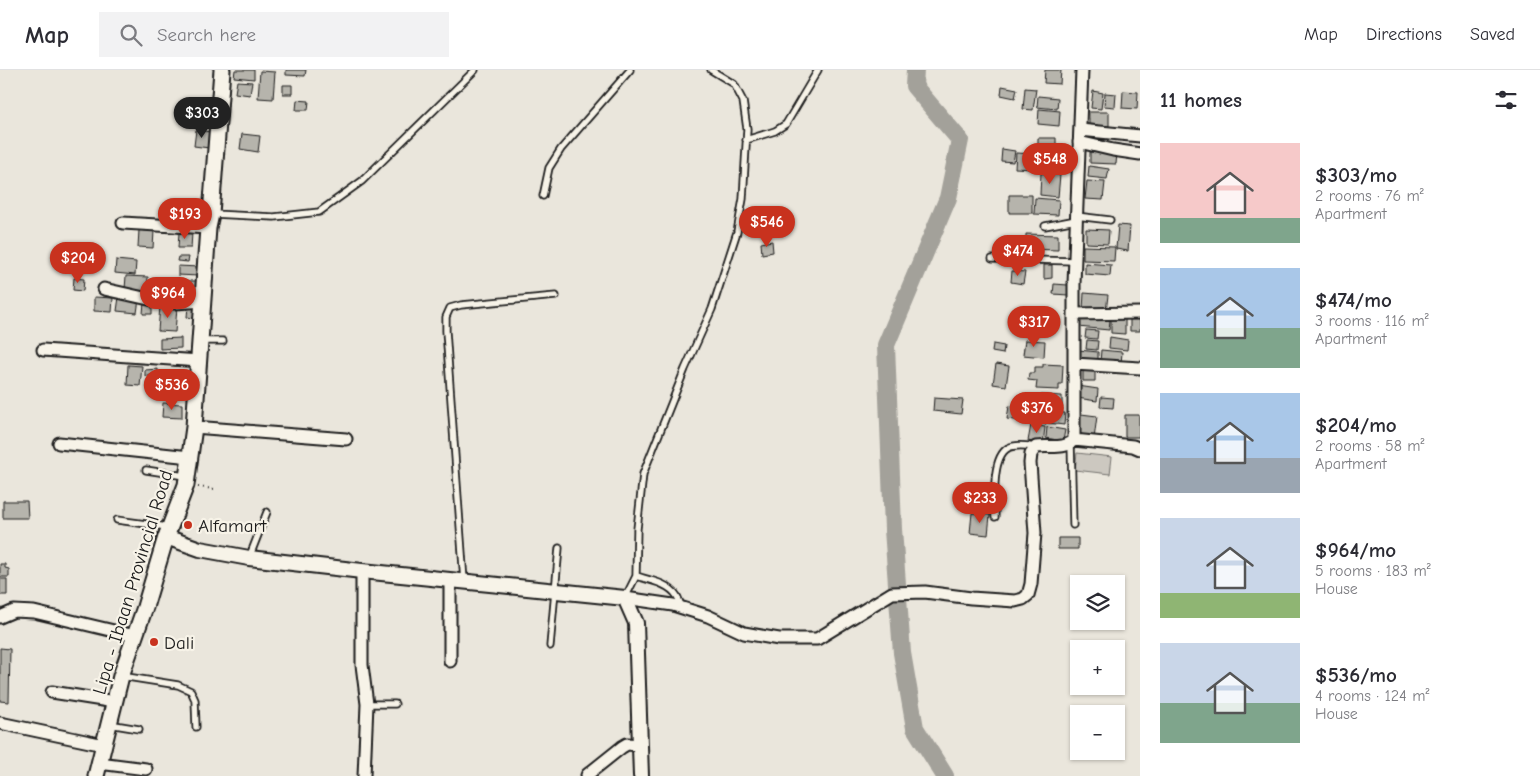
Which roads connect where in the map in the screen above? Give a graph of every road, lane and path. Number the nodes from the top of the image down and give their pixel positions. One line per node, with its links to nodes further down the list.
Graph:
1 (222, 70): 14 (main road, Lipa - Ibaan Provincial Road)
2 (475, 70): 14 (lane)
3 (630, 70): 11 (lane)
4 (711, 70): 9 (lane)
5 (818, 70): 9 (lane)
6 (1082, 70): 7 (street)
7 (1080, 136): 8 (street); 10 (street); 12 (street)
8 (1140, 136)
9 (746, 140): 48 (lane)
10 (1140, 154)
11 (543, 196)
12 (1076, 218): 13 (lane); 16 (lane); 18 (street)
13 (1110, 220)
14 (210, 221): 15 (street); 21 (main road, Lipa - Ibaan Provincial Road)
15 (123, 223)
16 (1045, 226)
17 (992, 259): 18 (lane)
18 (1075, 261): 22 (street)
19 (104, 289): 21 (street)
20 (556, 296): 49 (lane)
21 (204, 301): 24 (main road, Lipa - Ibaan Provincial Road)
22 (1074, 314): 23 (street); 28 (street)
23 (1140, 314)
24 (201, 341): 25 (lane); 27 (main road, Lipa - Ibaan Provincial Road)
25 (223, 342)
26 (43, 350): 27 (street)
27 (199, 362): 30 (main road, Lipa - Ibaan Provincial Road)
28 (1074, 364): 29 (street); 32 (street)
29 (1140, 368)
30 (194, 428): 31 (street); 36 (main road, Lipa - Ibaan Provincial Road)
31 (346, 439)
32 (1072, 441): 34 (street); 35 (street); 43 (lane)
33 (59, 443): 36 (street)
34 (1036, 447): 41 (lane); 52 (street)
35 (1140, 449)
36 (190, 457): 38 (main road, Lipa - Ibaan Provincial Road)
37 (146, 470): 38 (lane)
38 (187, 481): 39 (path); 44 (main road, Lipa - Ibaan Provincial Road)
39 (214, 489)
40 (267, 512): 46 (lane)
41 (995, 517)
42 (117, 520): 44 (lane)
43 (1074, 525)
44 (168, 532): 46 (street); 54 (main road, Lipa - Ibaan Provincial Road)
45 (559, 548): 50 (lane)
46 (249, 558): 47 (street)
47 (362, 572): 49 (street); 60 (street)
48 (636, 576): 51 (lane); 52 (lane)
49 (457, 580): 50 (street); 56 (street)
50 (556, 590): 51 (street); 55 (lane)
51 (625, 598): 52 (street); 67 (street)
52 (682, 608)
53 (0, 618): 54 (street)
54 (136, 636): 57 (main road, Lipa - Ibaan Provincial Road)
55 (550, 646)
56 (450, 661)
57 (121, 676): 59 (main road, Lipa - Ibaan Provincial Road); 64 (lane)
58 (52, 692): 59 (street)
59 (115, 702): 63 (main road, Lipa - Ibaan Provincial Road)
60 (367, 704): 61 (lane); 71 (street)
61 (395, 704)
62 (0, 722): 66 (street)
63 (109, 724): 65 (lane); 66 (main road, Lipa - Ibaan Provincial Road)
64 (196, 727)
65 (138, 729)
66 (104, 745): 68 (main road, Lipa - Ibaan Provincial Road)
67 (640, 745): 70 (street); 72 (street)
68 (98, 769): 69 (street)
69 (146, 769)
70 (587, 775)
71 (364, 776)
72 (641, 776)

